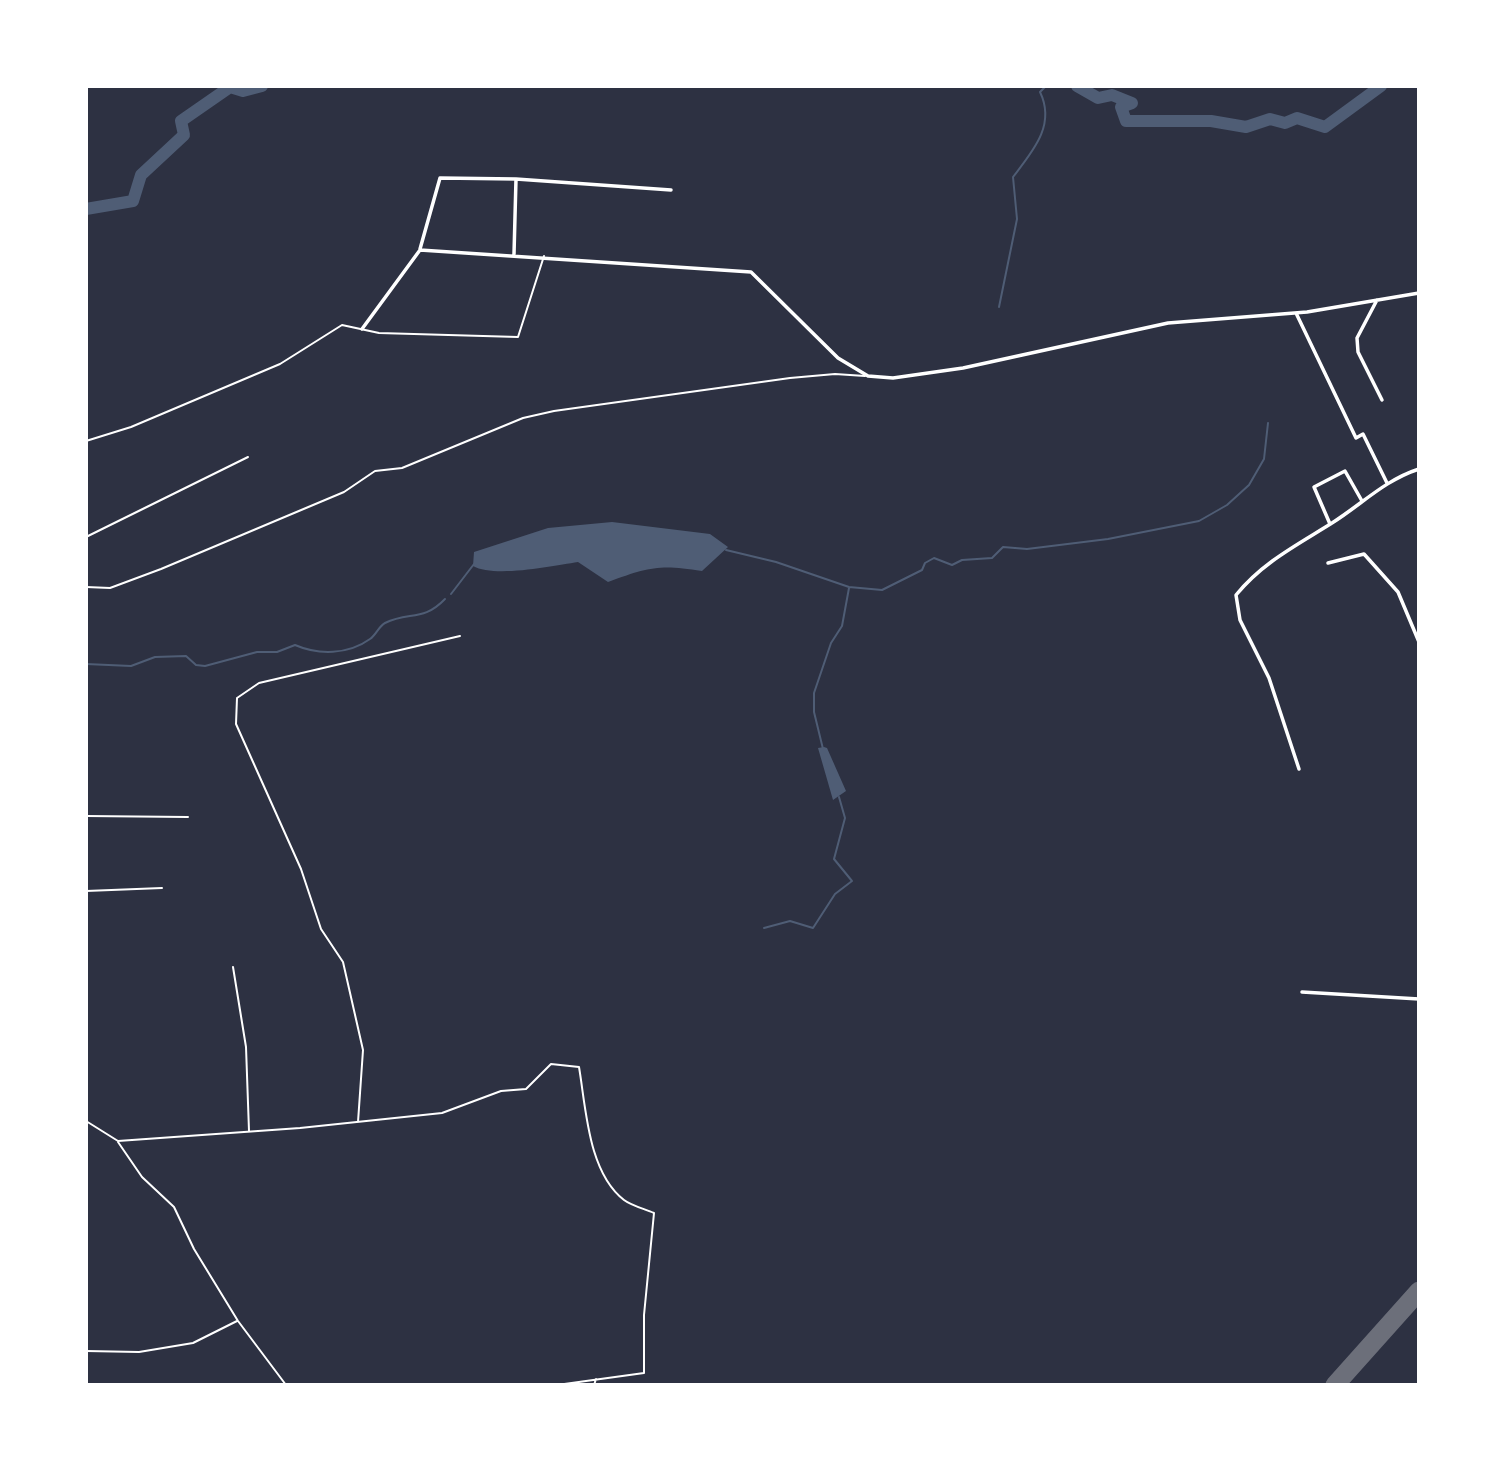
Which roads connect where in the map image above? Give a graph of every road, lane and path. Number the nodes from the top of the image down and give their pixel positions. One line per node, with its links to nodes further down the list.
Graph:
1 (516, 179): 2 (street); 3 (street); 4 (street)
2 (671, 190)
3 (420, 250): 4 (street); 9 (street)
4 (514, 254): 5 (street)
5 (544, 256): 9 (lane); 10 (street)
6 (1419, 293): 7 (street)
7 (1377, 300): 8 (street); 11 (street)
8 (1296, 313): 10 (street); 15 (street)
9 (362, 329): 12 (lane)
10 (868, 376): 20 (lane)
11 (1382, 400)
12 (86, 442)
13 (248, 457): 18 (lane)
14 (1419, 469): 15 (street)
15 (1387, 483): 16 (street)
16 (1362, 501): 17 (street); 17 (street)
17 (1331, 524): 23 (street)
18 (86, 537)
19 (1328, 563): 22 (street)
20 (86, 587)
21 (460, 636): 32 (lane)
22 (1419, 642)
23 (1299, 769)
24 (86, 816): 25 (lane)
25 (188, 817)
26 (162, 888): 27 (lane)
27 (86, 891)
28 (233, 967): 33 (lane)
29 (1302, 992): 30 (street)
30 (1419, 999)
31 (86, 1121): 34 (lane)
32 (358, 1123): 33 (lane); 37 (lane)
33 (249, 1132): 34 (lane)
34 (118, 1141): 35 (lane)
35 (238, 1321): 36 (lane); 38 (lane)
36 (86, 1351)
37 (596, 1378): 39 (lane); 40 (lane)
38 (286, 1385)
39 (557, 1385)
40 (594, 1385)

